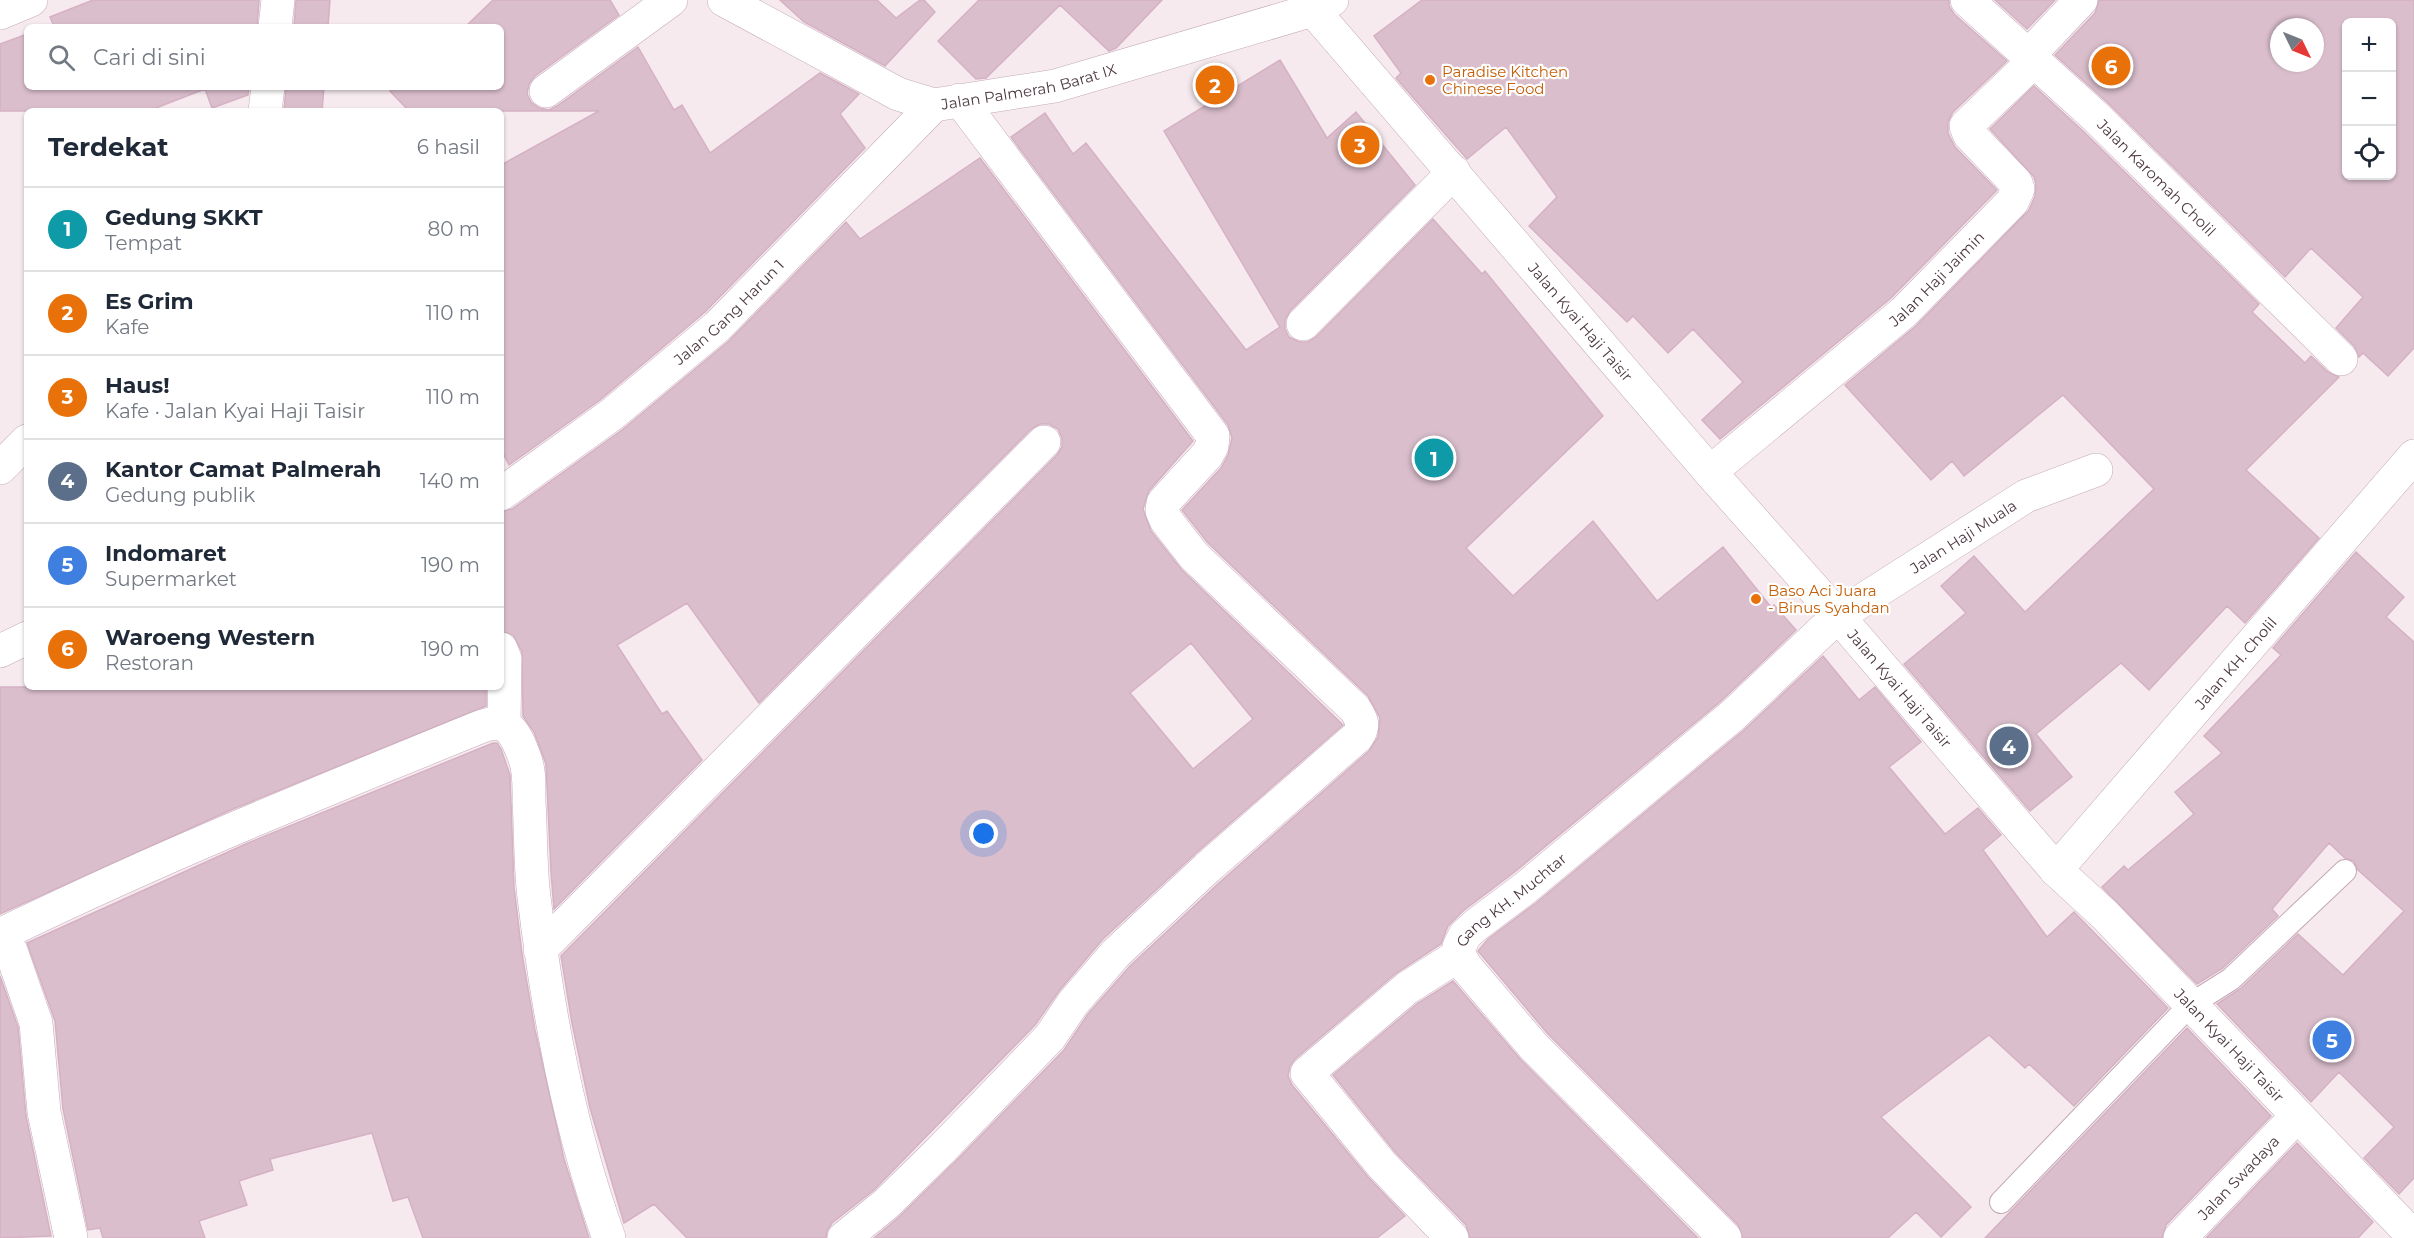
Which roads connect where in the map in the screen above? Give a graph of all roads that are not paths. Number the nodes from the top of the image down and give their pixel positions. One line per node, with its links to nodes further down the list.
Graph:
1 (31, 0): 8 (street)
2 (278, 0): 9 (street)
3 (671, 0): 12 (street)
4 (724, 0): 13 (street, Jalan Palmerah Barat IX)
5 (1967, 0): 10 (street, Jalan Karomah Cholil)
6 (2081, 0): 10 (street)
7 (1317, 3): 13 (street, Jalan Palmerah Barat IX); 15 (street, Jalan Kyai Haji Taisir)
8 (0, 13)
9 (275, 24)
10 (2032, 57): 17 (street, Jalan Karomah Cholil); 23 (street, Jalan Haji Jaimin)
11 (268, 90): 14 (street)
12 (546, 91)
13 (947, 102): 24 (street, Jalan Gang Harun 1); 41 (street)
14 (266, 108)
15 (1454, 172): 16 (street); 23 (street, Jalan Kyai Haji Taisir)
16 (1303, 324)
17 (2341, 359)
18 (1044, 442): 33 (street)
19 (24, 444): 21 (street)
20 (2414, 456): 30 (street, Jalan KH. Cholil)
21 (0, 468)
22 (2096, 470): 25 (street, Jalan Haji Muala)
23 (1710, 472): 25 (street, Jalan Kyai Haji Taisir)
24 (504, 492)
25 (1838, 616): 30 (street, Jalan Kyai Haji Taisir); 34 (street, Gang KH. Muchtar)
26 (24, 639): 27 (street)
27 (0, 651)
28 (504, 656): 29 (street)
29 (504, 724): 32 (street); 33 (street)
30 (2056, 870): 35 (street, Jalan Kyai Haji Taisir)
31 (2345, 871): 35 (lane)
32 (4, 941): 39 (street)
33 (540, 950): 40 (street)
34 (1459, 955): 42 (street); 43 (street, Gang KH. Muchtar)
35 (2190, 1005): 36 (street, Jalan Kyai Haji Taisir); 37 (lane)
36 (2297, 1116): 38 (street, Jalan Kyai Haji Taisir); 44 (street, Jalan Swadaya)
37 (2001, 1202)
38 (2414, 1237)
39 (70, 1238)
40 (609, 1238)
41 (844, 1238)
42 (1452, 1238)
43 (1725, 1238)
44 (2180, 1238)

